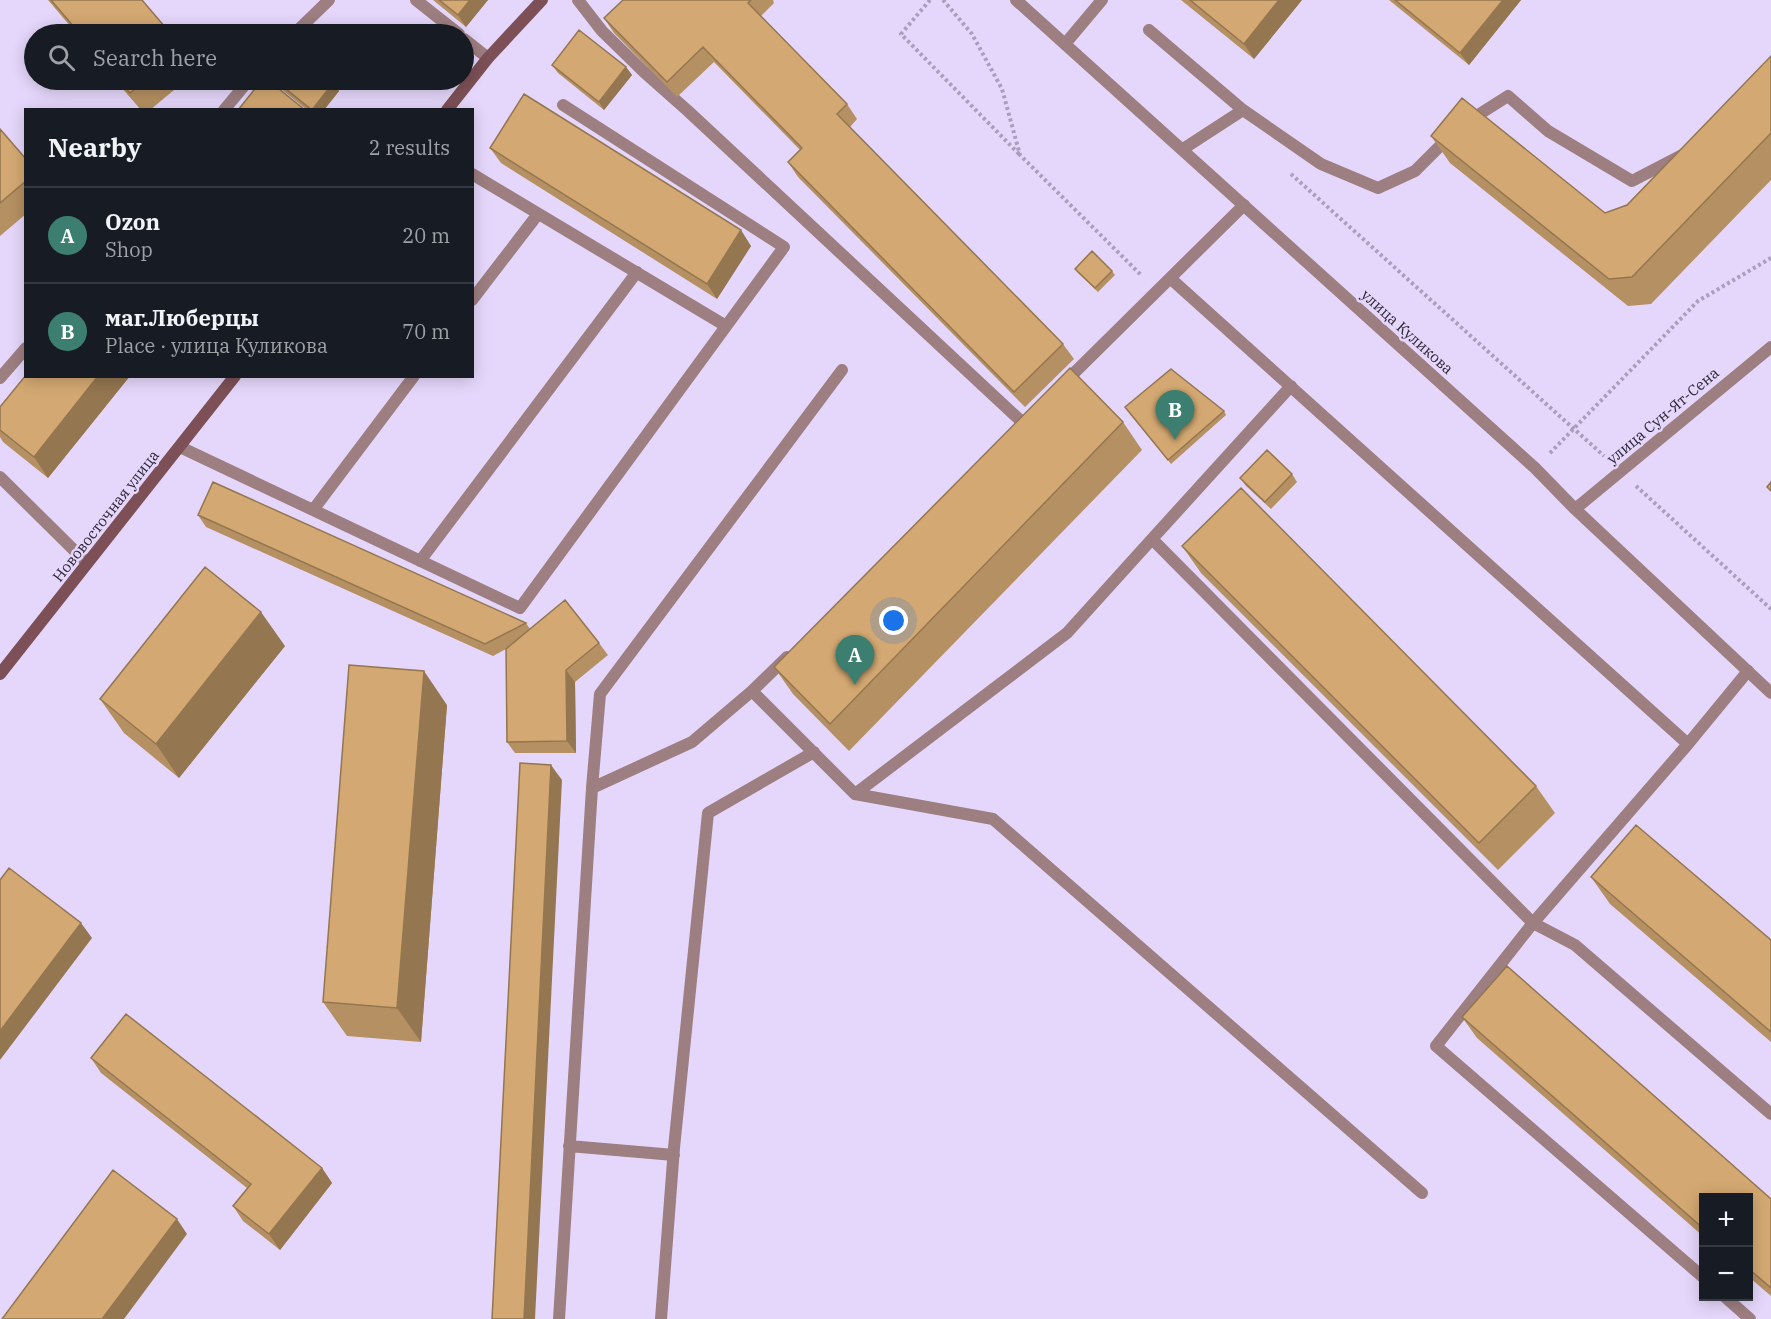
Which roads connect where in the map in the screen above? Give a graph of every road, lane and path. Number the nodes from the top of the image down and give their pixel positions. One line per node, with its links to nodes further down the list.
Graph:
1 (328, 0): 9 (street)
2 (416, 0): 10 (street)
3 (542, 0): 14 (main road)
4 (578, 0): 43 (street)
5 (930, 0): 24 (path)
6 (943, 0): 24 (path)
7 (1016, 0): 12 (street, улица Куликова)
8 (1102, 0): 12 (street)
9 (304, 24)
10 (446, 24)
11 (1149, 30): 21 (street)
12 (1065, 44): 22 (street, улица Куликова)
13 (474, 47): 14 (street)
14 (488, 58): 15 (main road)
15 (474, 76)
16 (241, 90): 19 (street)
17 (463, 90): 20 (main road)
18 (563, 105): 34 (street)
19 (226, 108)
20 (449, 108)
21 (1243, 110): 22 (street); 23 (street)
22 (1183, 149): 27 (street, улица Куликова)
23 (1689, 152)
24 (1020, 155): 32 (path)
25 (1283, 166): 44 (path)
26 (474, 175): 28 (street)
27 (1244, 205): 31 (street); 46 (street, улица Куликова)
28 (538, 214): 30 (street); 33 (street)
29 (1771, 258): 44 (path)
30 (637, 272): 34 (street); 52 (street)
31 (1170, 278): 32 (street); 41 (street)
32 (1157, 291): 42 (street)
33 (474, 297)
34 (726, 326): 52 (street)
35 (1771, 347): 47 (street, улица Сун-Ят-Сена)
36 (24, 350): 38 (street)
37 (842, 370): 62 (street)
38 (0, 378)
39 (234, 378): 45 (main road, Нововосточная улица)
40 (412, 378): 50 (street)
41 (1291, 386): 51 (street); 60 (street)
42 (1057, 390)
43 (1023, 423)
44 (1574, 428): 46 (path); 47 (path)
45 (180, 447): 50 (street); 53 (main road, Нововосточная улица)
46 (1535, 468): 49 (street, улица Куликова)
47 (1620, 471): 49 (street, улица Сун-Ят-Сена); 54 (path)
48 (0, 477): 53 (street)
49 (1575, 509): 56 (street, улица Куликова)
50 (313, 510): 52 (street)
51 (1152, 539): 63 (street); 64 (street)
52 (420, 561)
53 (87, 563): 57 (main road, Нововосточная улица)
54 (1771, 609)
55 (795, 649): 58 (street)
56 (1748, 671): 59 (street, улица Куликова); 60 (street)
57 (0, 674)
58 (752, 691): 61 (street); 62 (street)
59 (1771, 693)
60 (1688, 744): 64 (street)
61 (814, 752): 63 (street); 67 (street)
62 (592, 788): 66 (street)
63 (855, 794): 68 (street)
64 (1533, 923): 65 (street); 69 (street)
65 (1771, 1114)
66 (569, 1146): 67 (street); 71 (street)
67 (674, 1155): 72 (street)
68 (1422, 1193)
69 (1699, 1274)
70 (1730, 1301): 73 (street)
71 (559, 1319)
72 (661, 1319)
73 (1750, 1319)

